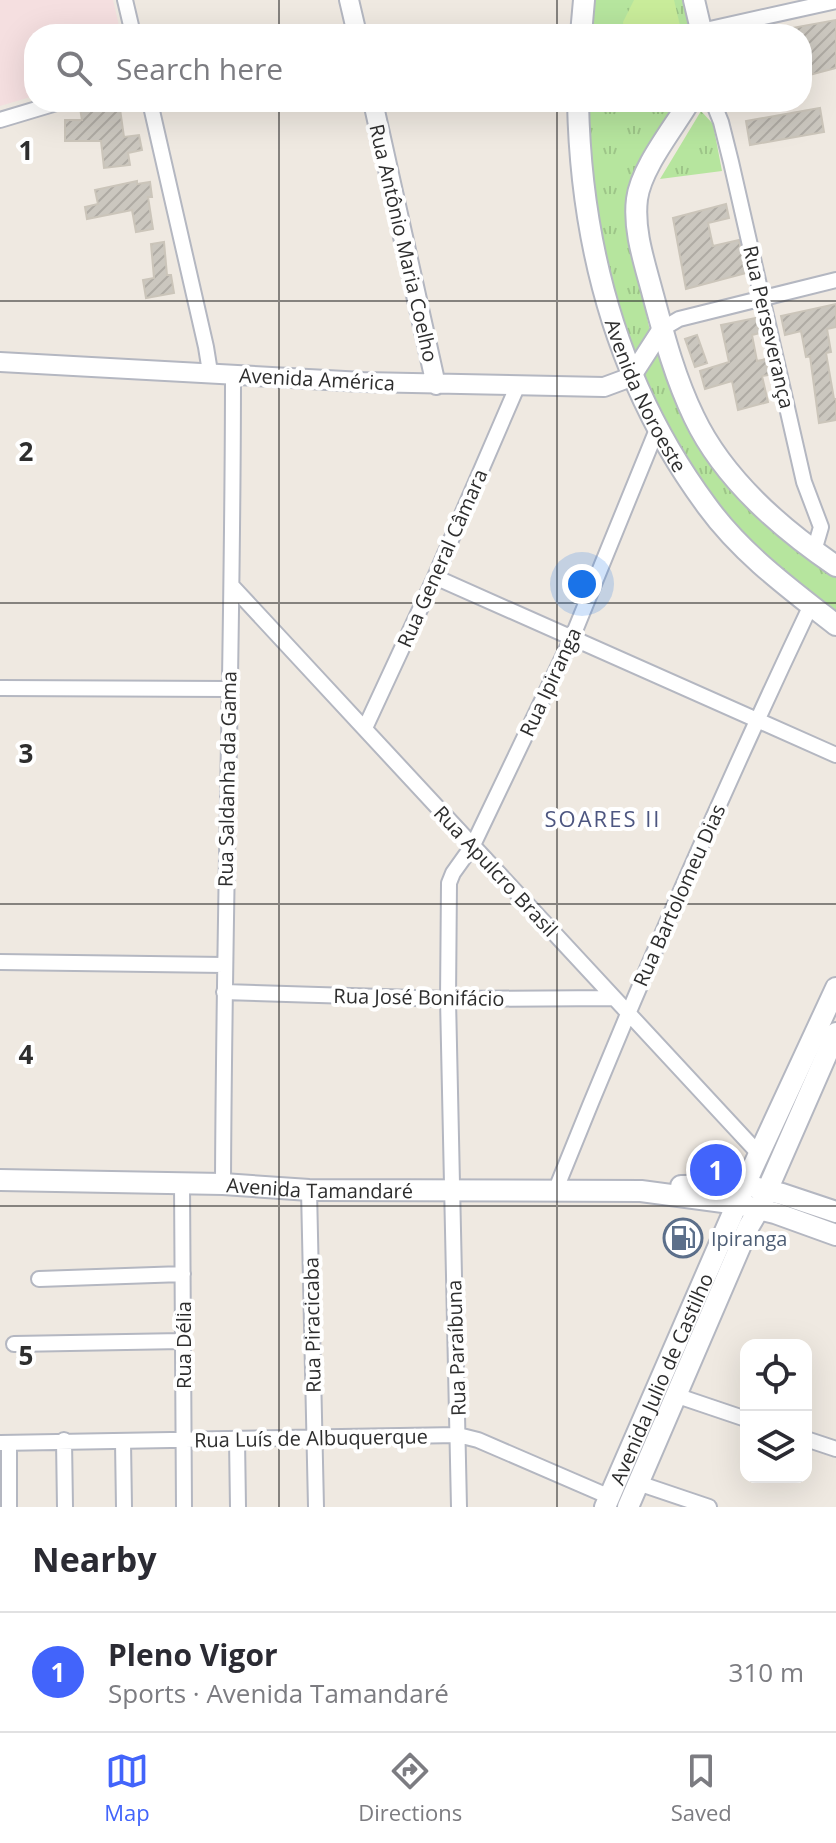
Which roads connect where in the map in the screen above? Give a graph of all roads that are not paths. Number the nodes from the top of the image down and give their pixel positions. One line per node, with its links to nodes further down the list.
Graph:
1 (125, 0): 6 (street)
2 (349, 0): 7 (street)
3 (584, 0): 8 (main road)
4 (694, 0): 9 (main road)
5 (836, 1): 10 (street)
6 (131, 24)
7 (355, 24)
8 (582, 24)
9 (699, 24)
10 (736, 24)
11 (27, 112): 17 (street)
12 (152, 112): 22 (street)
13 (375, 112): 25 (street, Rua Antônio Maria Coelho)
14 (578, 112): 24 (main road, Avenida Noroeste)
15 (683, 112): 20 (main road, Avenida Noroeste)
16 (717, 112): 19 (street, Rua Perseverança)
17 (0, 120)
18 (836, 280): 19 (street)
19 (763, 297): 20 (street); 28 (street, Rua Perseverança)
20 (662, 329): 24 (street); 28 (main road, Avenida Noroeste)
21 (0, 362): 22 (street, Avenida América)
22 (210, 372): 23 (street, Avenida América)
23 (233, 374): 25 (street, Avenida América); 31 (street, Rua Saldanha da Gama)
24 (631, 377): 26 (street, Avenida América); 27 (main road, Avenida Noroeste)
25 (436, 385): 26 (street, Avenida América)
26 (517, 387): 30 (street, Rua General Câmara)
27 (658, 427): 32 (main road, Avenida Noroeste); 34 (street, Rua Ipiranga)
28 (814, 551): 29 (main road, Avenida Noroeste)
29 (836, 566)
30 (435, 577): 34 (street); 38 (street, Rua General Câmara)
31 (233, 587): 36 (street, Rua Saldanha da Gama); 38 (street, Rua Apulcro Brasil)
32 (811, 605): 33 (main road, Avenida Noroeste); 37 (street, Rua Bartolomeu Dias)
33 (836, 625)
34 (572, 638): 37 (street); 40 (street, Rua Ipiranga)
35 (0, 688): 36 (street)
36 (229, 689): 42 (street, Rua Saldanha da Gama)
37 (756, 720): 39 (street); 47 (street, Rua Bartolomeu Dias)
38 (365, 728): 40 (street, Rua Apulcro Brasil)
39 (836, 755)
40 (473, 845): 45 (street, Rua Apulcro Brasil); 46 (street, Rua Ipiranga)
41 (0, 962): 42 (street)
42 (224, 965): 44 (street, Rua Saldanha da Gama)
43 (836, 988): 49 (main road, Avenida Julio de Castilho)
44 (224, 992): 46 (street, Rua José Bonifácio); 52 (street, Rua Saldanha da Gama)
45 (613, 998): 46 (street, Rua José Bonifácio); 47 (street, Rua Apulcro Brasil)
46 (448, 999): 55 (street, Rua Paraíbuna)
47 (627, 1012): 49 (street, Rua Apulcro Brasil); 53 (street, Rua Bartolomeu Dias)
48 (836, 1033): 56 (main road, Avenida Julio de Castilho)
49 (760, 1155): 57 (main road, Avenida Julio de Castilho)
50 (0, 1180): 51 (main road, Avenida Tamandaré)
51 (182, 1183): 52 (main road, Avenida Tamandaré); 63 (street, Rua Délia)
52 (223, 1184): 54 (main road, Avenida Tamandaré)
53 (556, 1189): 55 (main road, Avenida Tamandaré); 57 (main road, Avenida Tamandaré)
54 (309, 1190): 55 (main road, Avenida Tamandaré); 71 (street, Rua Piracicaba)
55 (451, 1190): 69 (street, Rua Paraíbuna)
56 (767, 1190): 57 (main road, Avenida Tamandaré); 58 (main road, Avenida Julio de Castilho); 59 (main road, Avenida Tamandaré)
57 (742, 1195): 58 (main road, Avenida Tamandaré); 79 (main road, Avenida Julio de Castilho)
58 (759, 1209): 60 (main road, Avenida Tamandaré); 67 (main road, Avenida Julio de Castilho)
59 (836, 1212)
60 (788, 1218): 61 (main road); 62 (main road)
61 (836, 1228)
62 (836, 1235)
63 (183, 1274): 64 (street); 65 (street, Rua Délia)
64 (39, 1279)
65 (182, 1341): 66 (street); 73 (street, Rua Délia)
66 (14, 1344)
67 (675, 1395): 68 (street); 78 (main road, Avenida Julio de Castilho)
68 (740, 1417)
69 (458, 1435): 71 (street, Rua Luís de Albuquerque); 79 (street, Rua Luís de Albuquerque); 86 (street, Rua Paraíbuna)
70 (237, 1439): 71 (street, Rua Luís de Albuquerque); 73 (street, Rua Luís de Albuquerque); 84 (street)
71 (315, 1439): 85 (street, Rua Piracicaba)
72 (64, 1440): 75 (street, Rua Luís de Albuquerque); 76 (street, Rua Luís de Albuquerque); 81 (street)
73 (184, 1440): 75 (street, Rua Luís de Albuquerque); 83 (street, Rua Délia)
74 (812, 1441): 77 (street)
75 (123, 1442): 82 (street)
76 (4, 1443): 80 (street)
77 (836, 1449)
78 (638, 1483): 79 (main road, Avenida Julio de Castilho); 87 (street)
79 (614, 1504)
80 (9, 1507)
81 (65, 1507)
82 (124, 1507)
83 (184, 1507)
84 (238, 1507)
85 (316, 1507)
86 (459, 1507)
87 (709, 1507)

